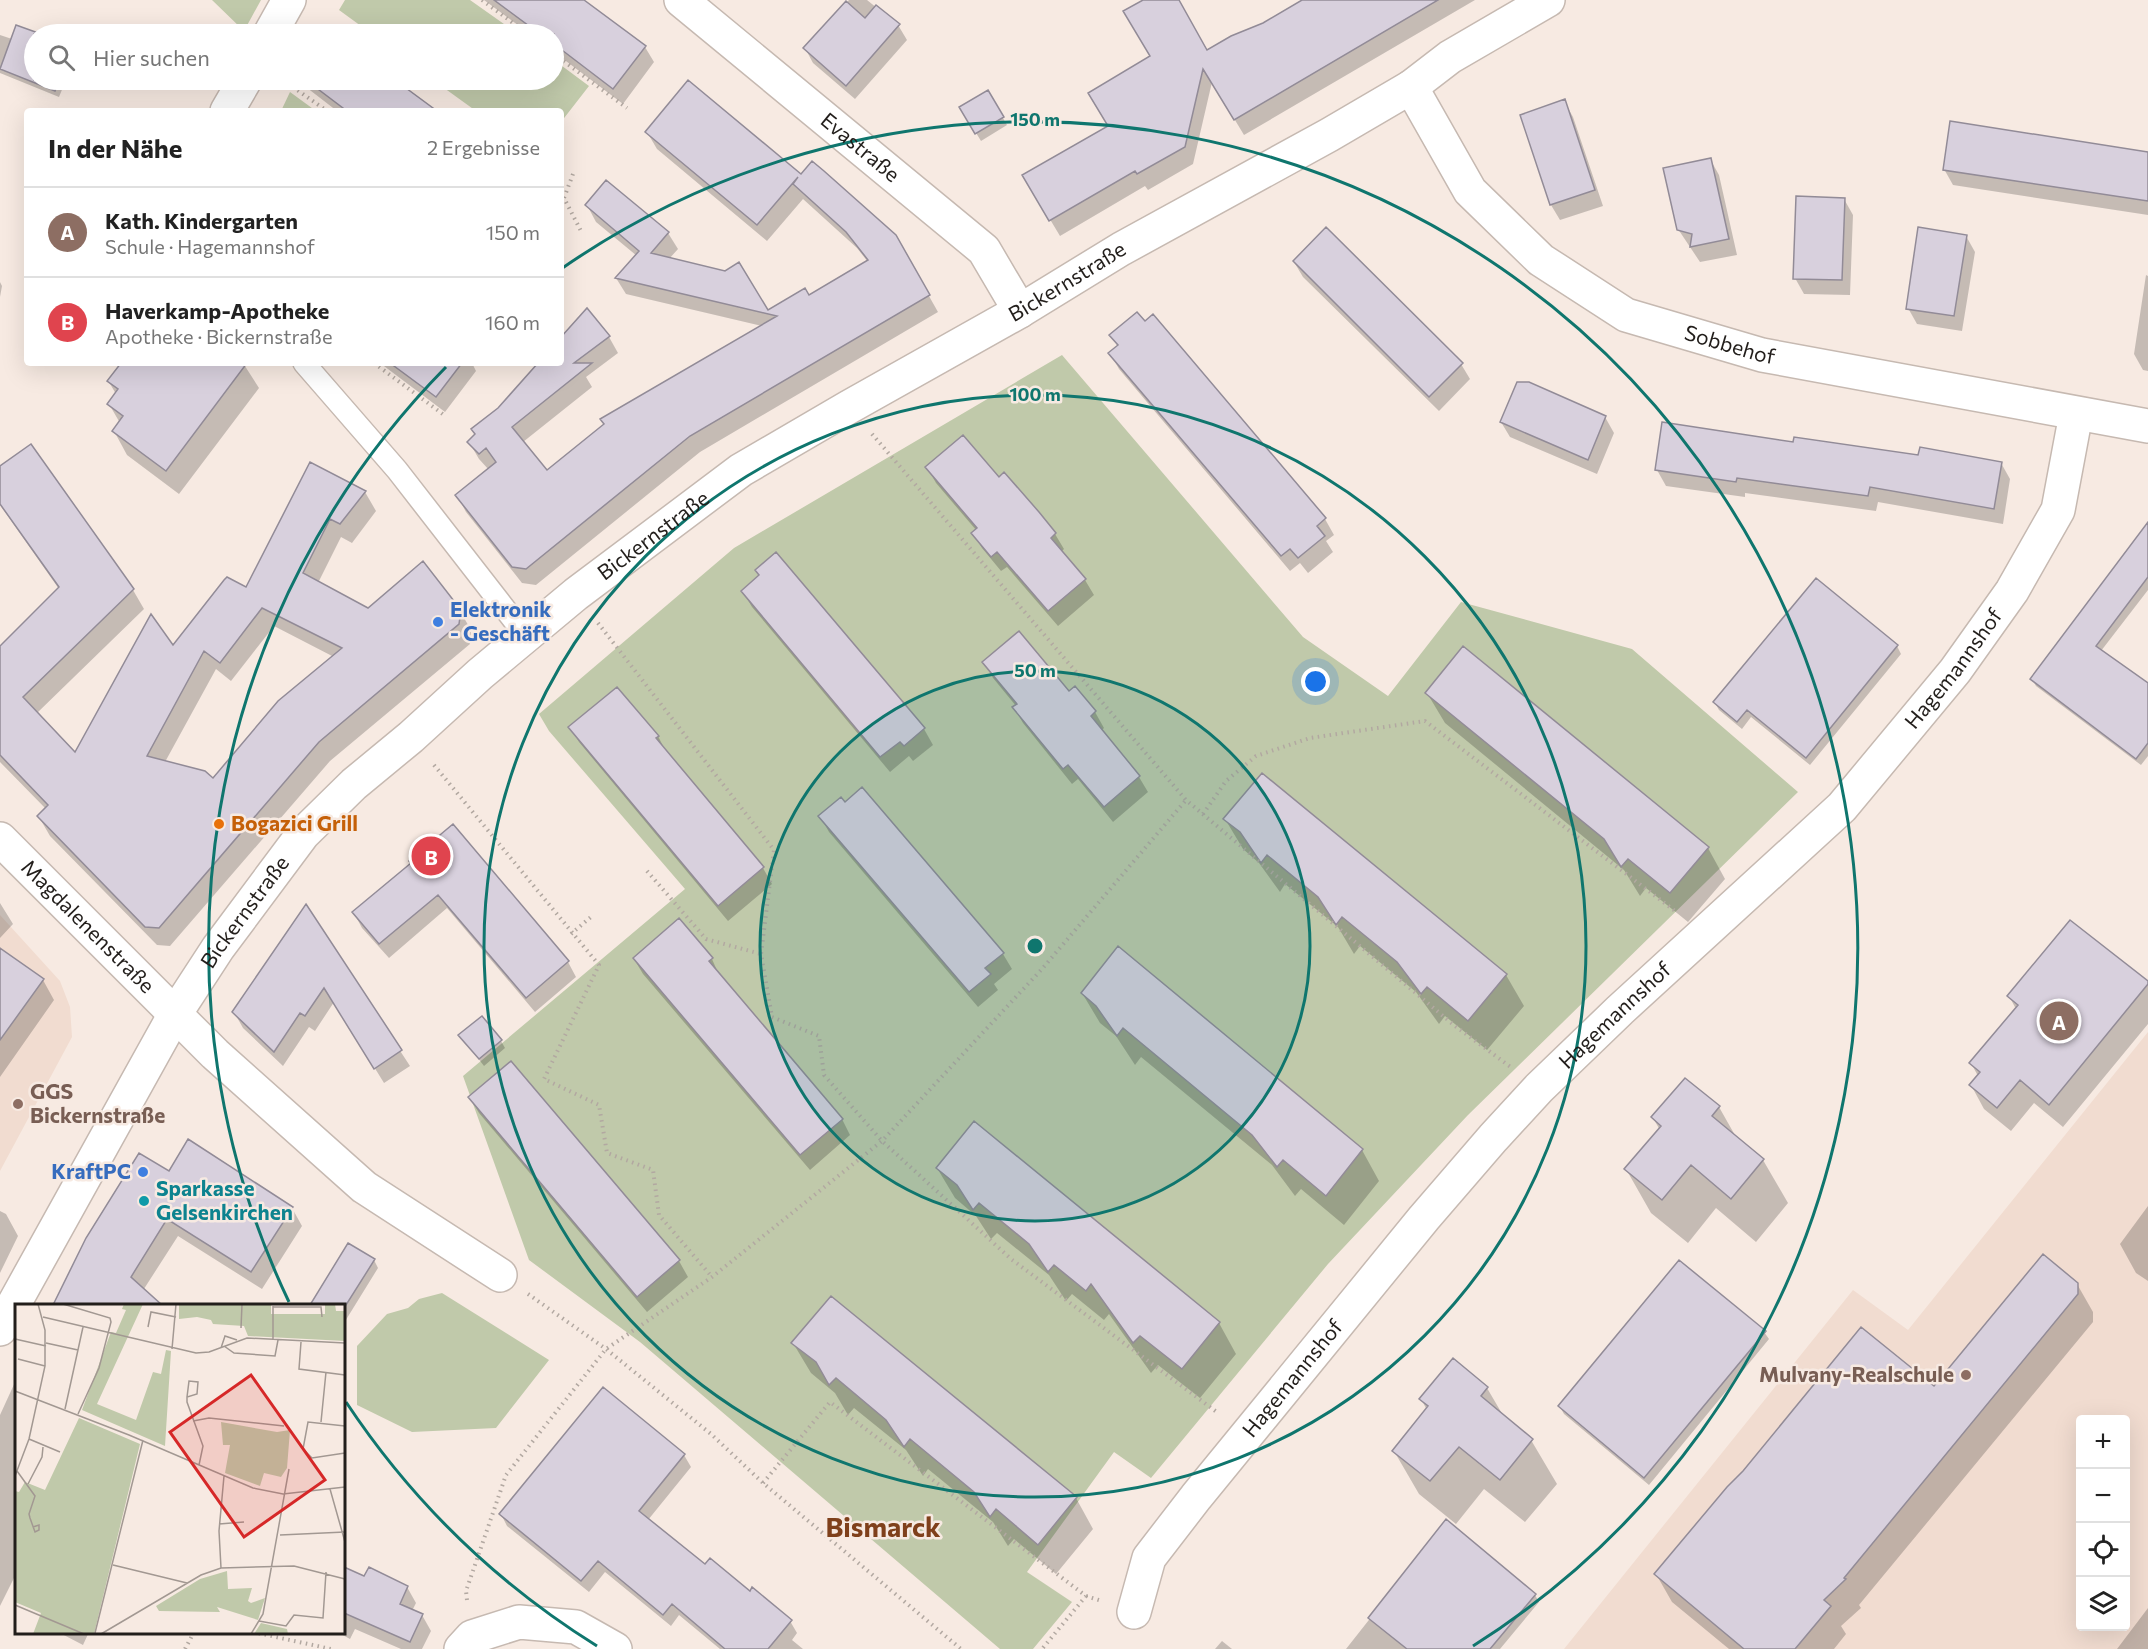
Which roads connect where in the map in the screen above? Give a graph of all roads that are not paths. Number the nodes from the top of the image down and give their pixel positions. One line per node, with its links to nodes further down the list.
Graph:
1 (289, 0): 4 (street)
2 (681, 0): 8 (street, Evastraße)
3 (1548, 0): 5 (street, Bickernstraße)
4 (276, 24)
5 (1411, 87): 8 (street, Bickernstraße); 10 (street, Sobbehof)
6 (239, 90): 7 (street)
7 (229, 108)
8 (1020, 311): 12 (street, Bickernstraße)
9 (307, 366): 12 (lane)
10 (2076, 414): 11 (street, Sobbehof); 17 (street, Hagemannshof)
11 (2148, 426)
12 (526, 636): 14 (street, Bickernstraße)
13 (0, 839): 14 (street, Magdalenenstraße)
14 (175, 1014): 15 (street, Magdalenenstraße); 16 (street, Bickernstraße)
15 (500, 1275)
16 (0, 1329)
17 (1134, 1612)
18 (466, 1643): 19 (street)
19 (615, 1649)

